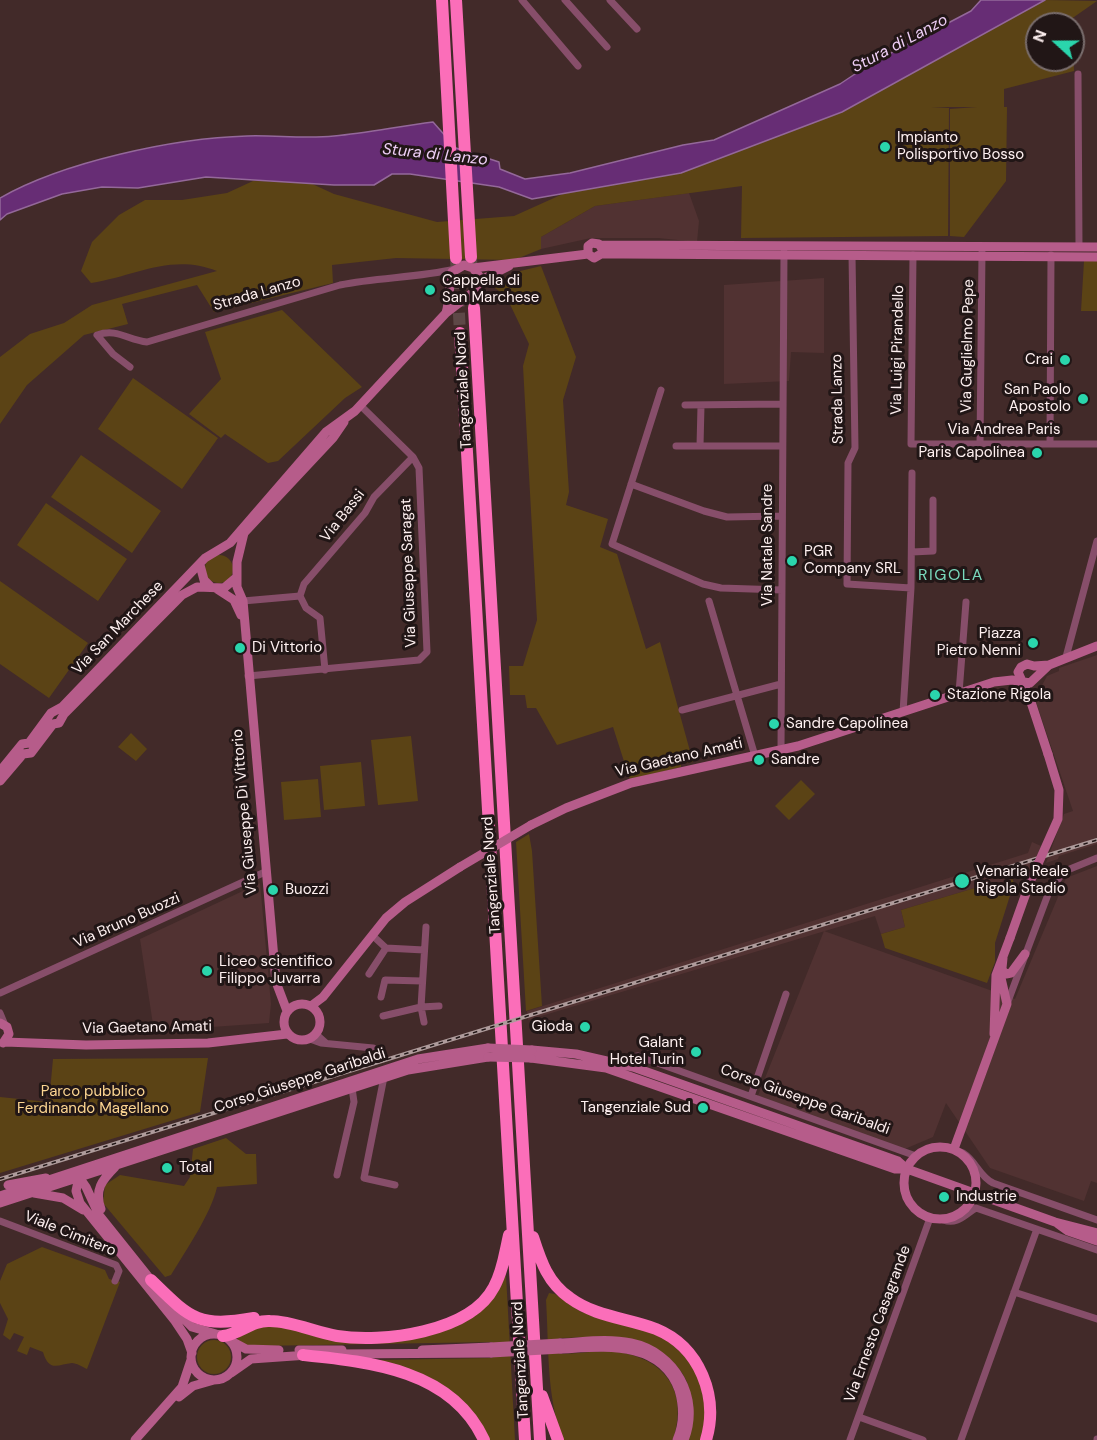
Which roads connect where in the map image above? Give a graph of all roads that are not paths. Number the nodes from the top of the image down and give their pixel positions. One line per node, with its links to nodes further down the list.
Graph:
1 (442, 0): 19 (highway)
2 (456, 0): 18 (highway)
3 (522, 0): 8 (street)
4 (565, 0): 7 (street)
5 (610, 0): 6 (street)
6 (637, 28)
7 (607, 47)
8 (578, 66)
9 (1078, 74): 10 (street)
10 (1079, 247): 11 (street); 13 (street)
11 (1097, 247)
12 (784, 251): 13 (street); 14 (street); 20 (street); 30 (street)
13 (982, 251): 15 (street); 16 (street); 38 (street, Via Guglielmo Pepe)
14 (852, 255): 15 (street); 54 (street, Strada Lanzo)
15 (913, 255): 36 (street, Via Luigi Pirandello)
16 (1051, 255): 17 (street); 35 (street)
17 (1097, 256)
18 (472, 258): 19 (street); 20 (street); 22 (street)
19 (455, 259): 21 (street, Strada Lanzo); 23 (street)
20 (517, 262): 22 (street)
21 (429, 273): 23 (street, Strada Lanzo); 28 (street, Strada Lanzo)
22 (479, 281): 24 (street, Via San Marchese)
23 (450, 283): 24 (street); 26 (street)
24 (468, 295): 26 (street, Via San Marchese)
25 (474, 308): 137 (highway, Tangenziale Nord)
26 (446, 313): 31 (street, Via San Marchese)
27 (460, 333): 133 (highway, Tangenziale Nord)
28 (130, 367)
29 (661, 390): 44 (street)
30 (783, 404): 33 (street); 41 (street)
31 (360, 405): 34 (street, Via San Marchese); 42 (street)
32 (685, 405): 33 (street)
33 (701, 406): 40 (street)
34 (347, 418): 48 (street, Via San Marchese); 50 (street, Via San Marchese)
35 (1050, 443): 37 (street, Via Andrea Paris); 38 (street, Via Andrea Paris)
36 (911, 444): 38 (street, Via Andrea Paris)
37 (1097, 444)
38 (980, 445)
39 (676, 446): 40 (street)
40 (700, 446): 41 (street)
41 (782, 446): 46 (street, Via Natale Sandre)
42 (413, 457): 56 (street, Via Bassi); 66 (street, Via Giuseppe Saragat)
43 (912, 473): 49 (street)
44 (631, 484): 46 (street); 55 (street)
45 (933, 500): 49 (street)
46 (782, 516): 55 (street, Via Natale Sandre)
47 (1097, 541): 62 (street)
48 (218, 551): 50 (street); 51 (street, Via San Marchese)
49 (912, 552): 54 (street)
50 (237, 562): 52 (street, Via San Marchese)
51 (200, 565): 53 (street); 77 (street, Via San Marchese)
52 (237, 577): 53 (street, Via San Marchese); 57 (street, Via Giuseppe Di Vittorio)
53 (214, 588): 60 (street, Via Giuseppe Di Vittorio); 77 (street, Via San Marchese)
54 (911, 588): 76 (street)
55 (782, 590): 71 (street, Via Natale Sandre)
56 (300, 596): 57 (street); 66 (street)
57 (243, 601): 60 (street, Via Giuseppe Di Vittorio)
58 (709, 601): 73 (street, Via Gaetano Amati)
59 (966, 602): 72 (street)
60 (243, 621): 67 (street, Via Giuseppe Di Vittorio)
61 (1097, 646): 62 (street)
62 (1066, 657): 63 (street)
63 (1049, 665): 64 (street); 68 (street)
64 (1034, 666): 65 (street); 68 (street)
65 (1019, 669): 69 (street); 70 (street, Via Gaetano Amati)
66 (325, 670): 67 (street, Via Giuseppe Saragat)
67 (248, 676): 84 (street, Via Giuseppe Di Vittorio)
68 (1036, 678): 69 (street); 74 (street)
69 (1021, 681): 70 (street, Via Gaetano Amati); 74 (street)
70 (994, 682): 72 (street, Via Gaetano Amati)
71 (781, 684): 73 (street); 78 (street, Via Natale Sandre)
72 (959, 693): 76 (street, Via Gaetano Amati)
73 (737, 696): 75 (street); 80 (street, Via Gaetano Amati)
74 (1030, 699): 90 (street, bridge)
75 (682, 710)
76 (903, 712): 78 (street, Via Gaetano Amati)
77 (59, 715): 79 (street)
78 (781, 750): 80 (street, Via Gaetano Amati)
79 (21, 752): 81 (street); 82 (street)
80 (755, 756): 86 (street, Via Gaetano Amati, bridge)
81 (0, 771)
82 (0, 781)
83 (1097, 858): 89 (street)
84 (266, 872): 94 (street, Via Bruno Buozzi); 101 (street, Via Giuseppe Di Vittorio)
85 (426, 927): 88 (street)
86 (372, 935): 87 (street); 100 (street, Via Gaetano Amati)
87 (386, 948): 88 (street); 92 (street)
88 (424, 950): 93 (street)
89 (1025, 954): 91 (street); 97 (street)
90 (1003, 958): 91 (street); 111 (street)
91 (1001, 969): 97 (street)
92 (369, 974)
93 (422, 981): 96 (street); 99 (street)
94 (0, 993)
95 (786, 994): 117 (street)
96 (381, 997)
97 (1007, 1004): 111 (street)
98 (439, 1006): 99 (street)
99 (421, 1007): 103 (street); 104 (street)
100 (314, 1009): 101 (street); 108 (street)
101 (289, 1012): 106 (street); 107 (street)
102 (0, 1013): 105 (street)
103 (383, 1016)
104 (424, 1022)
105 (5, 1026): 109 (street); 110 (street)
106 (288, 1034): 107 (street, Via Gaetano Amati); 108 (street)
107 (263, 1036): 110 (street, Via Gaetano Amati)
108 (313, 1036): 112 (street)
109 (2, 1043): 110 (street, Via Gaetano Amati)
110 (31, 1043)
111 (994, 1043): 118 (street)
112 (373, 1048)
113 (488, 1052): 114 (street, Corso Giuseppe Garibaldi, bridge); 115 (street, Corso Giuseppe Garibaldi); 122 (street, Corso Giuseppe Garibaldi)
114 (614, 1066): 117 (street, Corso Giuseppe Garibaldi); 121 (street, Corso Giuseppe Garibaldi)
115 (384, 1077): 116 (street, Corso Giuseppe Garibaldi); 126 (street)
116 (352, 1088): 120 (street, Corso Giuseppe Garibaldi); 123 (street)
117 (752, 1096): 119 (street, Corso Giuseppe Garibaldi)
118 (958, 1151): 119 (street); 128 (street); 135 (street)
119 (916, 1156): 121 (street)
120 (119, 1164): 122 (street, Corso Giuseppe Garibaldi); 139 (street)
121 (907, 1169): 128 (street, Corso Giuseppe Garibaldi); 132 (street)
122 (77, 1174): 124 (street, Corso Giuseppe Garibaldi); 127 (street, Corso Giuseppe Garibaldi); 131 (street); 139 (street)
123 (337, 1175)
124 (57, 1177): 125 (street); 129 (street, Corso Giuseppe Garibaldi)
125 (8, 1185)
126 (395, 1185)
127 (32, 1193): 130 (street, Corso Giuseppe Garibaldi); 131 (street)
128 (974, 1194): 134 (street); 138 (street, Corso Giuseppe Garibaldi)
129 (0, 1196)
130 (0, 1203)
131 (85, 1211): 152 (street)
132 (930, 1218): 134 (street); 158 (street, Via Ernesto Casagrande)
133 (512, 1219): 148 (highway); 161 (highway, Tangenziale Nord)
134 (943, 1220): 140 (street)
135 (1097, 1220)
136 (0, 1221): 145 (street, Viale Cimitero)
137 (527, 1221): 156 (highway, Tangenziale Nord); 166 (highway)
138 (1055, 1222): 141 (street, Corso Giuseppe Garibaldi); 142 (street, Corso Giuseppe Garibaldi)
139 (108, 1225): 144 (street)
140 (1037, 1228): 143 (street); 146 (street)
141 (1097, 1233)
142 (1097, 1242)
143 (1097, 1250)
144 (151, 1280): 148 (highway); 149 (street)
145 (115, 1281)
146 (1014, 1292): 147 (street); 169 (street)
147 (1097, 1319)
148 (299, 1326): 149 (highway)
149 (223, 1337): 151 (street); 152 (street); 154 (street)
150 (561, 1346): 151 (street, bridge); 164 (street); 165 (street)
151 (491, 1350): 153 (street)
152 (192, 1356): 155 (street); 157 (street)
153 (303, 1356): 154 (street); 160 (highway)
154 (231, 1372): 155 (street)
155 (215, 1380): 157 (street)
156 (537, 1384): 162 (highway, Tangenziale Nord); 163 (highway)
157 (165, 1408): 159 (street)
158 (859, 1417): 167 (street, Via Ernesto Casagrande); 168 (street)
159 (135, 1440)
160 (484, 1440)
161 (525, 1440)
162 (540, 1440)
163 (558, 1440)
164 (677, 1440)
165 (684, 1440)
166 (706, 1440)
167 (850, 1440)
168 (923, 1440)
169 (961, 1440)

